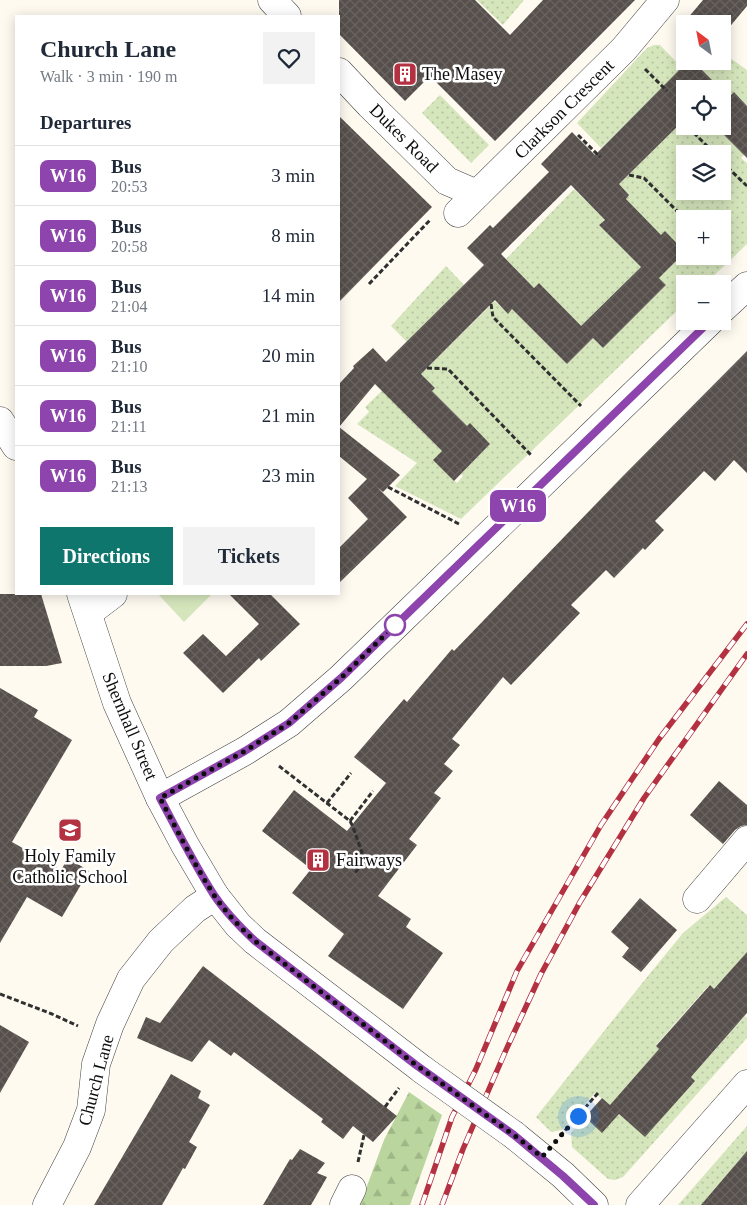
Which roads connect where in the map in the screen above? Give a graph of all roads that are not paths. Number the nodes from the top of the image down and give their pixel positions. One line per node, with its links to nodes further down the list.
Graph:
1 (272, 0): 3 (street)
2 (665, 0): 5 (street, Clarkson Crescent)
3 (286, 15)
4 (340, 73): 5 (street, Dukes Road)
5 (466, 198)
6 (747, 286): 7 (street)
7 (731, 301)
8 (701, 330): 13 (street)
9 (0, 421): 10 (street)
10 (15, 444)
11 (110, 595): 12 (street)
12 (84, 603): 13 (street, Shernhall Street)
13 (160, 798): 15 (street, Shernhall Street)
14 (747, 840): 16 (street)
15 (215, 896): 18 (street, Church Lane); 19 (street, Shernhall Street, bridge)
16 (697, 899)
17 (747, 1084): 20 (street)
18 (47, 1205)
19 (594, 1205)
20 (640, 1205)

